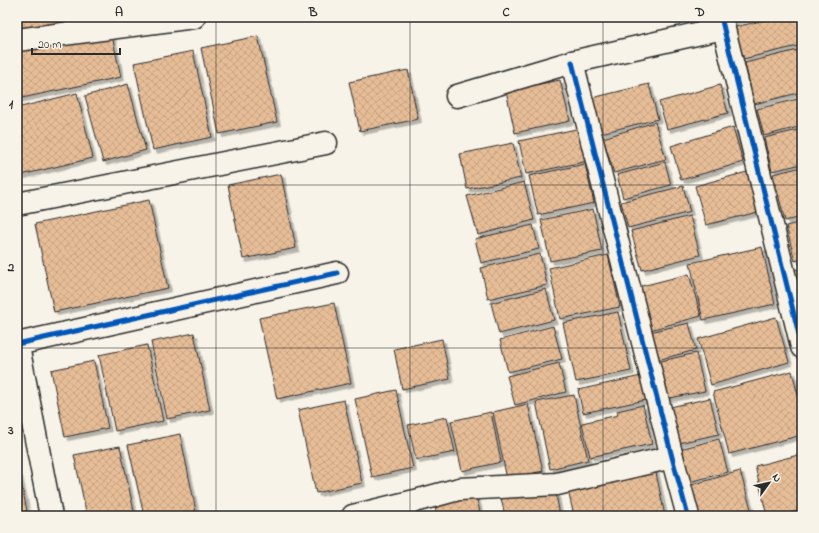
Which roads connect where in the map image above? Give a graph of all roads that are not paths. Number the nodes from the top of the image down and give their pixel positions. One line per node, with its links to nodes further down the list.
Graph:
1 (194, 17): 3 (street)
2 (722, 22): 4 (street); 10 (street)
3 (17, 40)
4 (572, 62): 5 (street); 11 (street)
5 (457, 96)
6 (326, 143): 7 (street)
7 (17, 204)
8 (337, 273): 9 (street)
9 (17, 343): 12 (street)
10 (802, 347)
11 (672, 457): 13 (street); 14 (street)
12 (51, 516)
13 (353, 516)
14 (688, 516)

